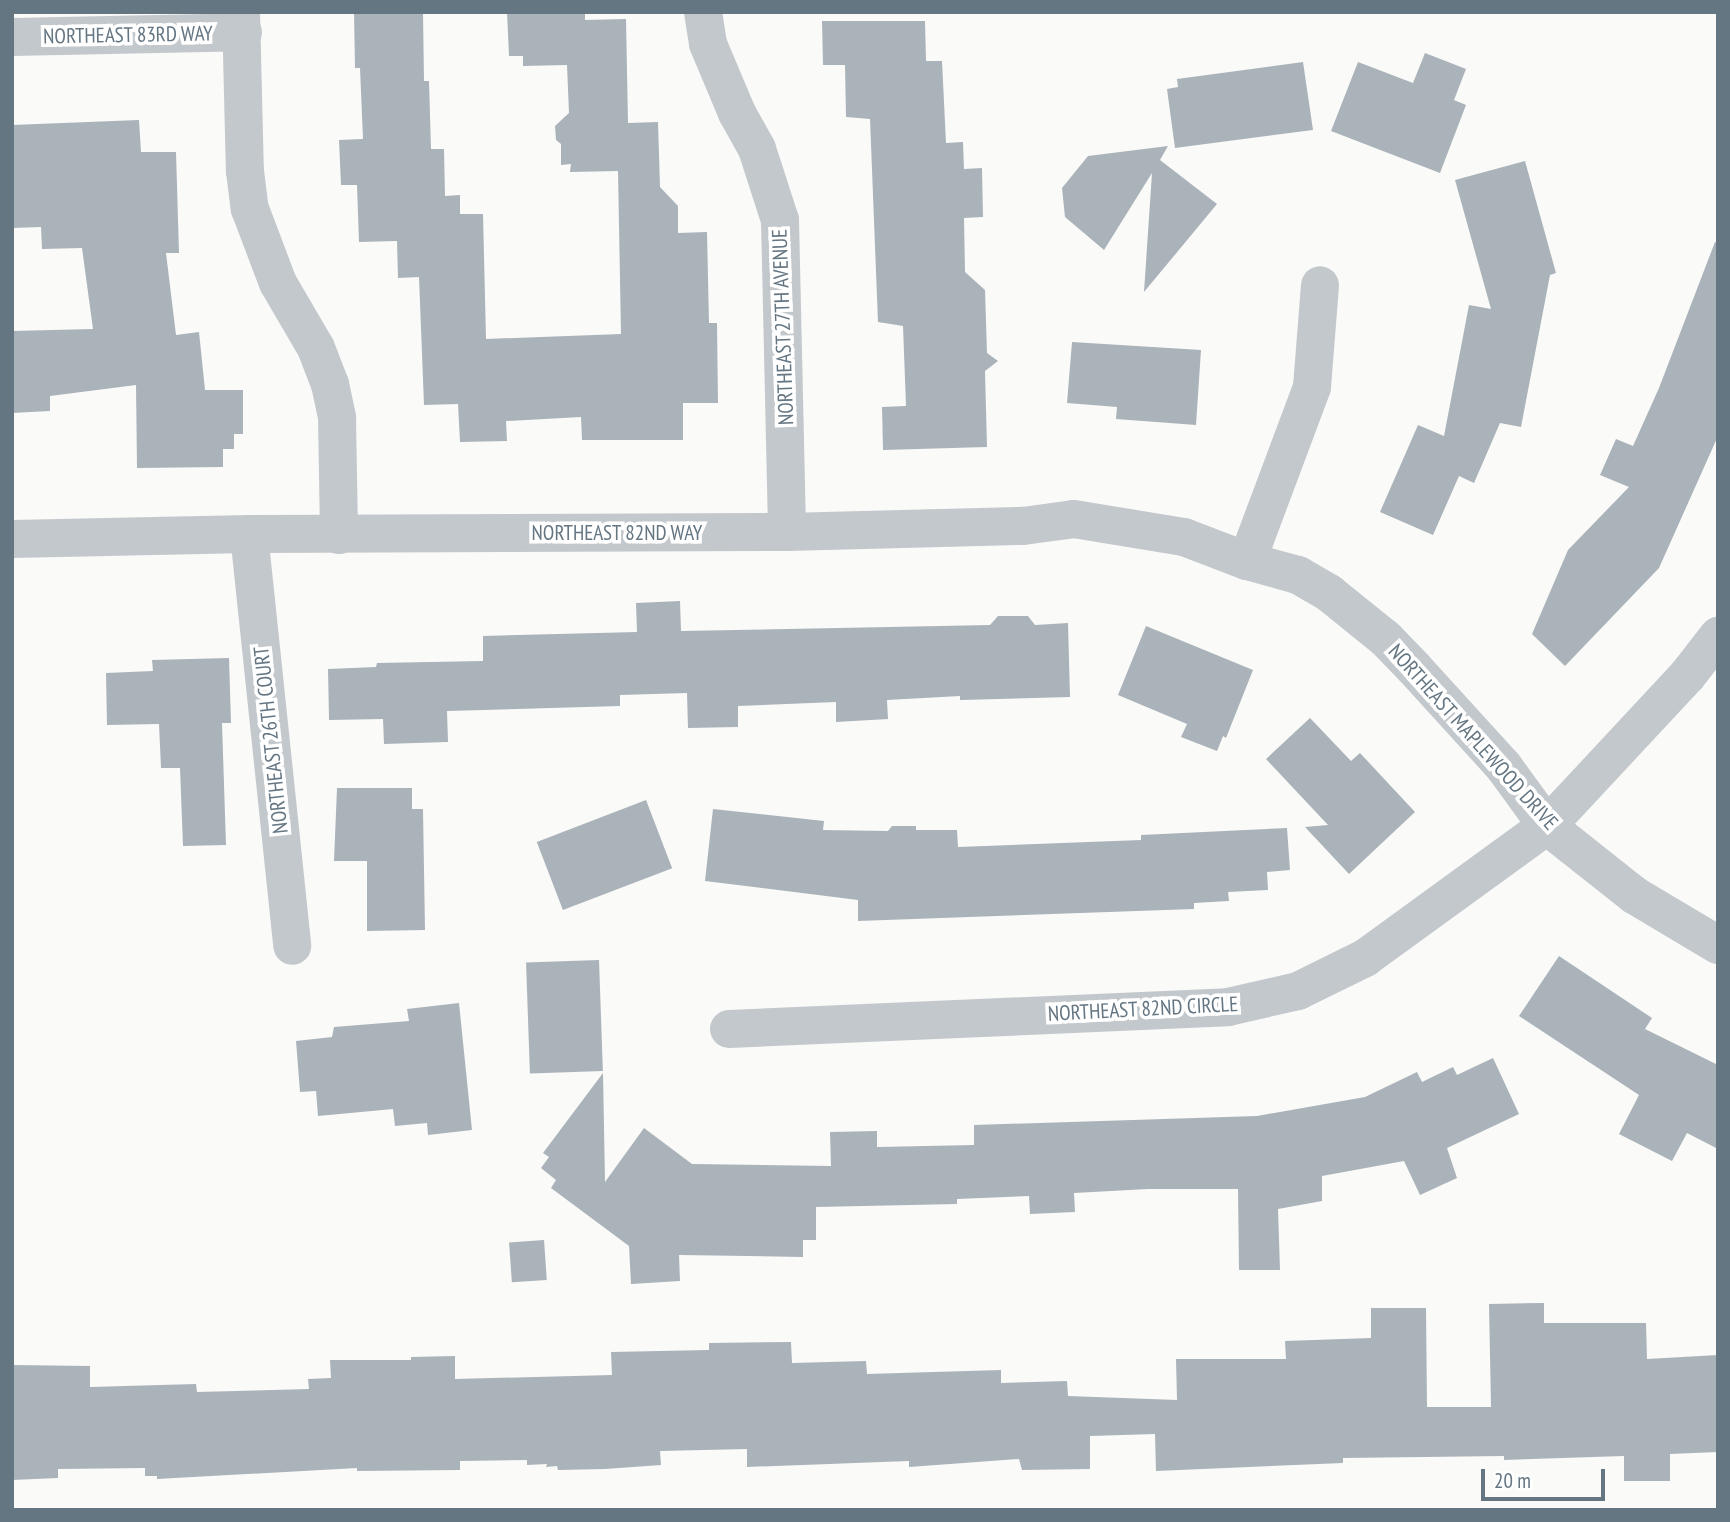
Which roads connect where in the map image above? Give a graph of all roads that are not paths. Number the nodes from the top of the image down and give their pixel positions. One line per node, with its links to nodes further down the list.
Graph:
1 (703, 12): 5 (street, NORTHEAST 27TH AVENUE)
2 (242, 22): 3 (street, NORTHEAST 83RD WAY); 7 (street)
3 (12, 37)
4 (1320, 285): 9 (street)
5 (788, 532): 7 (street, NORTHEAST 82ND WAY); 9 (street, NORTHEAST 82ND WAY)
6 (249, 534): 7 (street, NORTHEAST 82ND WAY); 8 (street, NORTHEAST 82ND WAY); 13 (street, NORTHEAST 26TH COURT)
7 (339, 535)
8 (12, 539)
9 (1233, 554): 11 (street, NORTHEAST MAPLEWOOD DRIVE)
10 (1718, 636): 11 (street, NORTHEAST 82ND CIRCLE)
11 (1548, 826): 12 (street, NORTHEAST MAPLEWOOD DRIVE); 14 (street, NORTHEAST 82ND CIRCLE)
12 (1718, 945)
13 (292, 946)
14 (729, 1029)

